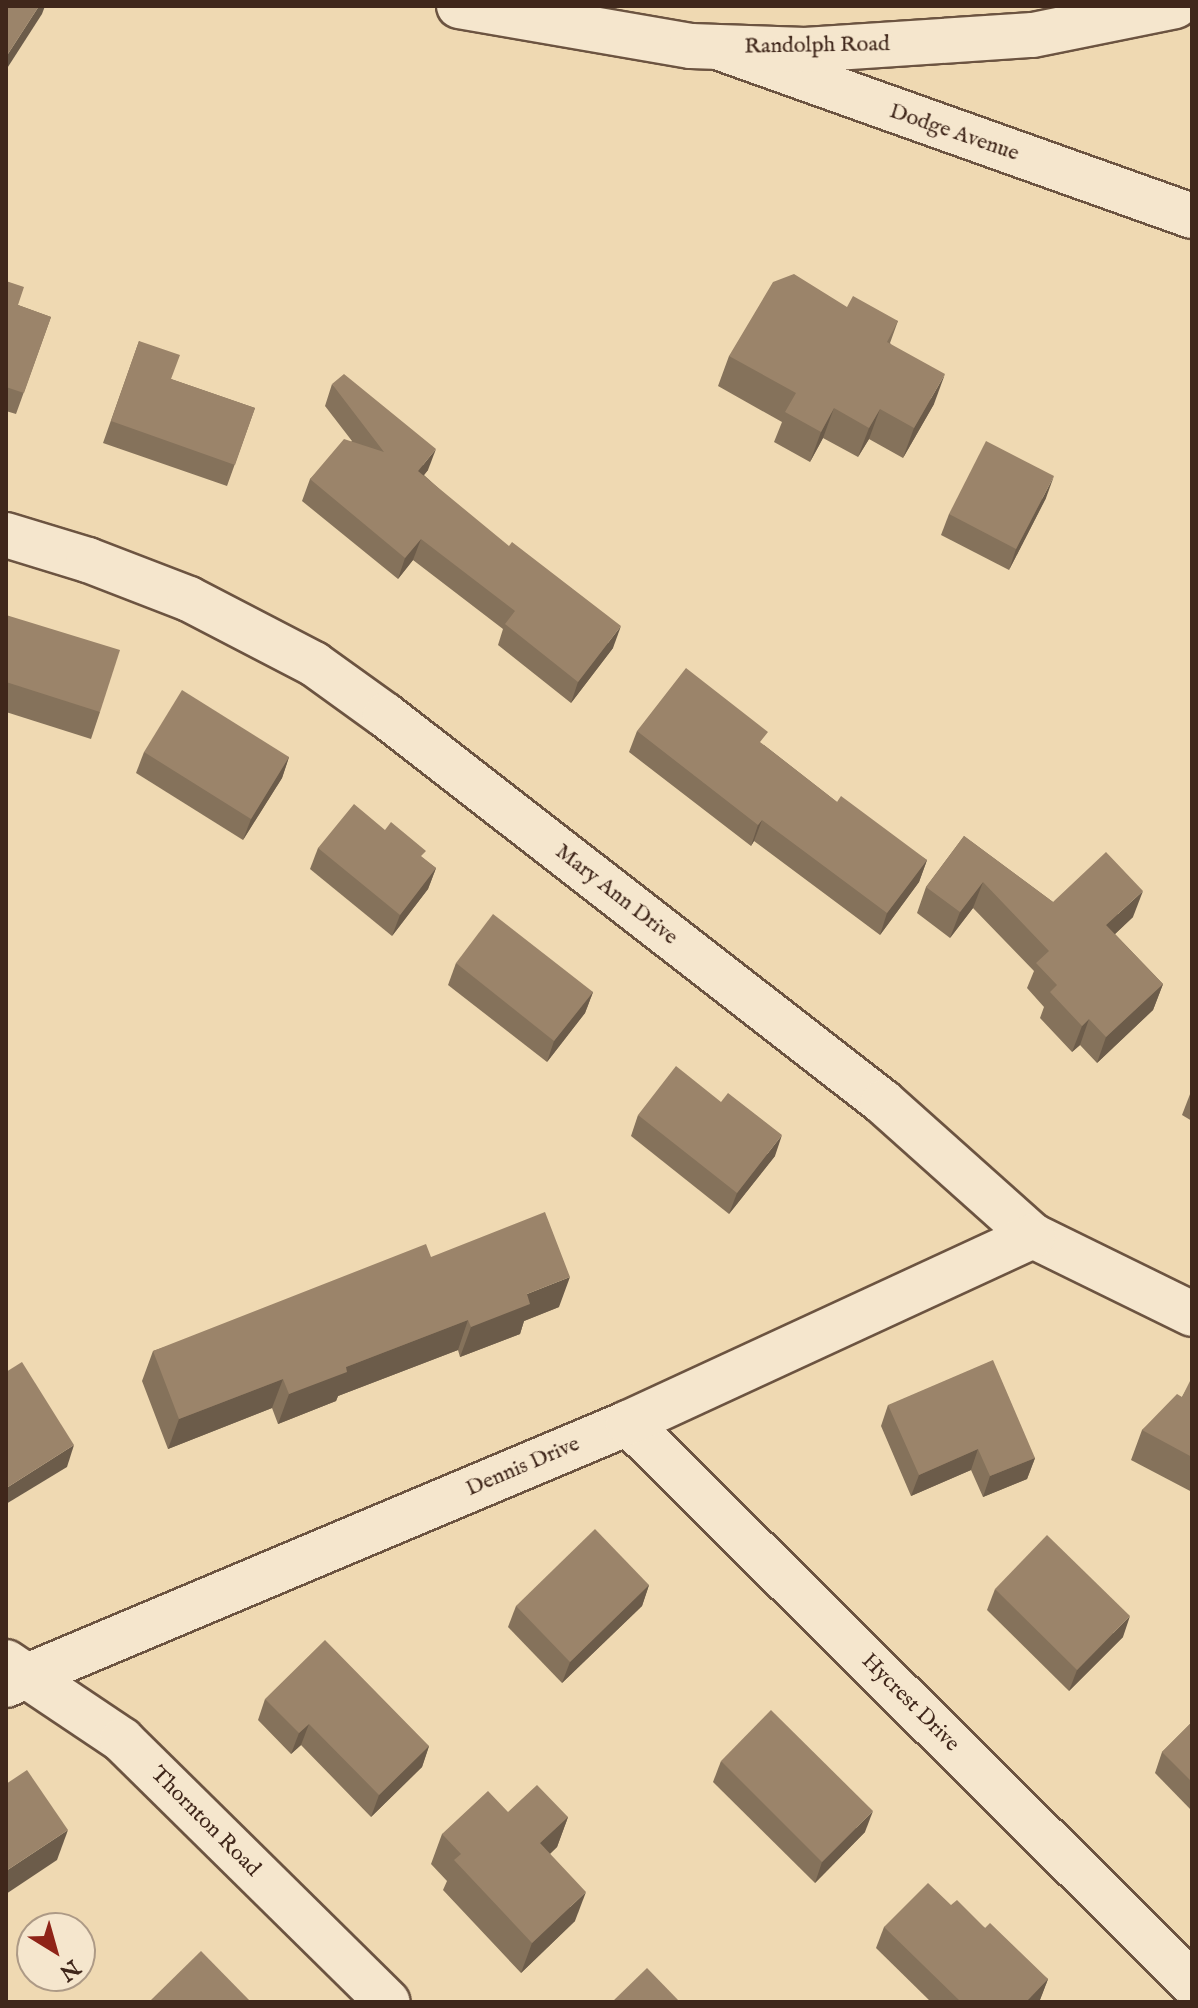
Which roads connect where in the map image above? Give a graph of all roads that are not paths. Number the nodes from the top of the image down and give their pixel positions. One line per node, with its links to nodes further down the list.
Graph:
1 (459, 6): 3 (street, Randolph Road)
2 (1175, 6): 3 (street, Randolph Road)
3 (717, 47): 4 (street, Dodge Avenue)
4 (1192, 216)
5 (6, 535): 6 (street, Mary Ann Drive)
6 (1033, 1236): 7 (street, Mary Ann Drive); 8 (street, Dennis Drive)
7 (1192, 1314)
8 (628, 1423): 9 (street, Dennis Drive); 10 (street, Hycrest Drive)
9 (11, 1674): 11 (street, Thornton Road)
10 (1192, 1983)
11 (388, 2002)

